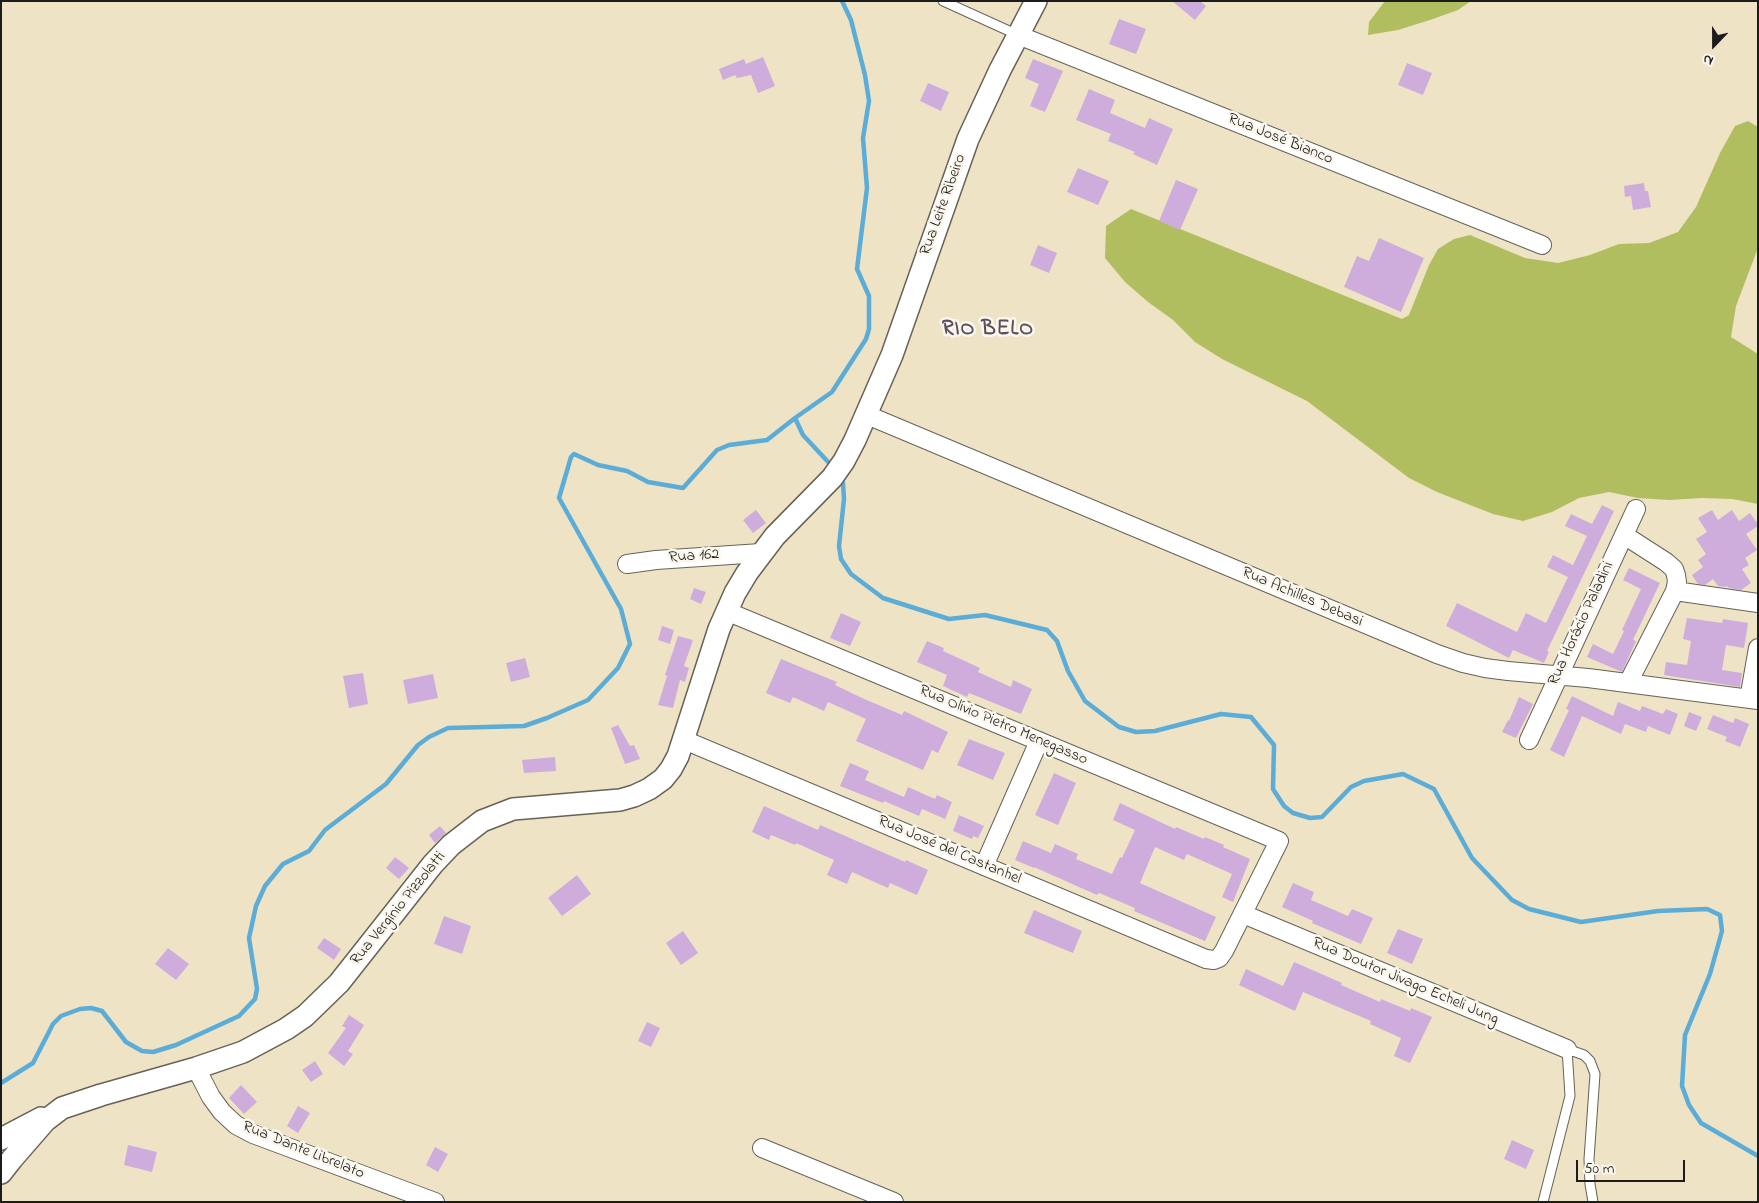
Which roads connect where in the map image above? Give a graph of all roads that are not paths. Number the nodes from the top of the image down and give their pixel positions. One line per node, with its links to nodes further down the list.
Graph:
1 (943, 1): 3 (lane)
2 (1036, 1): 3 (street, Rua Leite Ribeiro)
3 (1018, 35): 4 (street, Rua José Bianco); 5 (street, Rua Leite Ribeiro)
4 (1542, 246)
5 (867, 416): 8 (street, Rua Vergínio Pizzolatti); 14 (street, Rua Achilles Debasi)
6 (1636, 509): 7 (street, Rua Horácio Paladini)
7 (1624, 534): 10 (street); 14 (street, Rua Horácio Paladini)
8 (761, 553): 9 (street, Rua 162); 12 (street, Rua Vergínio Pizzolatti)
9 (628, 564)
10 (1674, 591): 11 (street); 15 (street)
11 (1758, 603)
12 (726, 611): 17 (street, Rua Vergínio Pizzolatti); 19 (street, Rua Olívio Pietro Menegasso)
13 (1758, 648): 16 (street)
14 (1558, 676): 15 (street, Rua Achilles Debasi); 18 (street, Rua Horácio Paladini)
15 (1628, 683): 16 (street, Rua Achilles Debasi)
16 (1753, 700)
17 (684, 740): 20 (street, Rua José del Castanhel); 23 (street, Rua Vergínio Pizzolatti)
18 (1529, 740)
19 (1039, 741): 20 (street); 21 (street, Rua Olívio Pietro Menegasso)
20 (984, 866): 21 (street, Rua José del Castanhel)
21 (1243, 914): 22 (street, Rua Doutor Jivago Echeli Jung)
22 (1567, 1049): 30 (lane); 31 (lane)
23 (196, 1068): 24 (street, Rua Vergínio Pizzolatti); 28 (street, Rua Dante Librelato)
24 (62, 1108): 25 (street); 27 (street, Rua Vergínio Pizzolatti)
25 (1, 1140)
26 (762, 1148): 29 (street)
27 (1, 1174)
28 (435, 1202)
29 (894, 1202)
30 (1543, 1202)
31 (1593, 1202)

